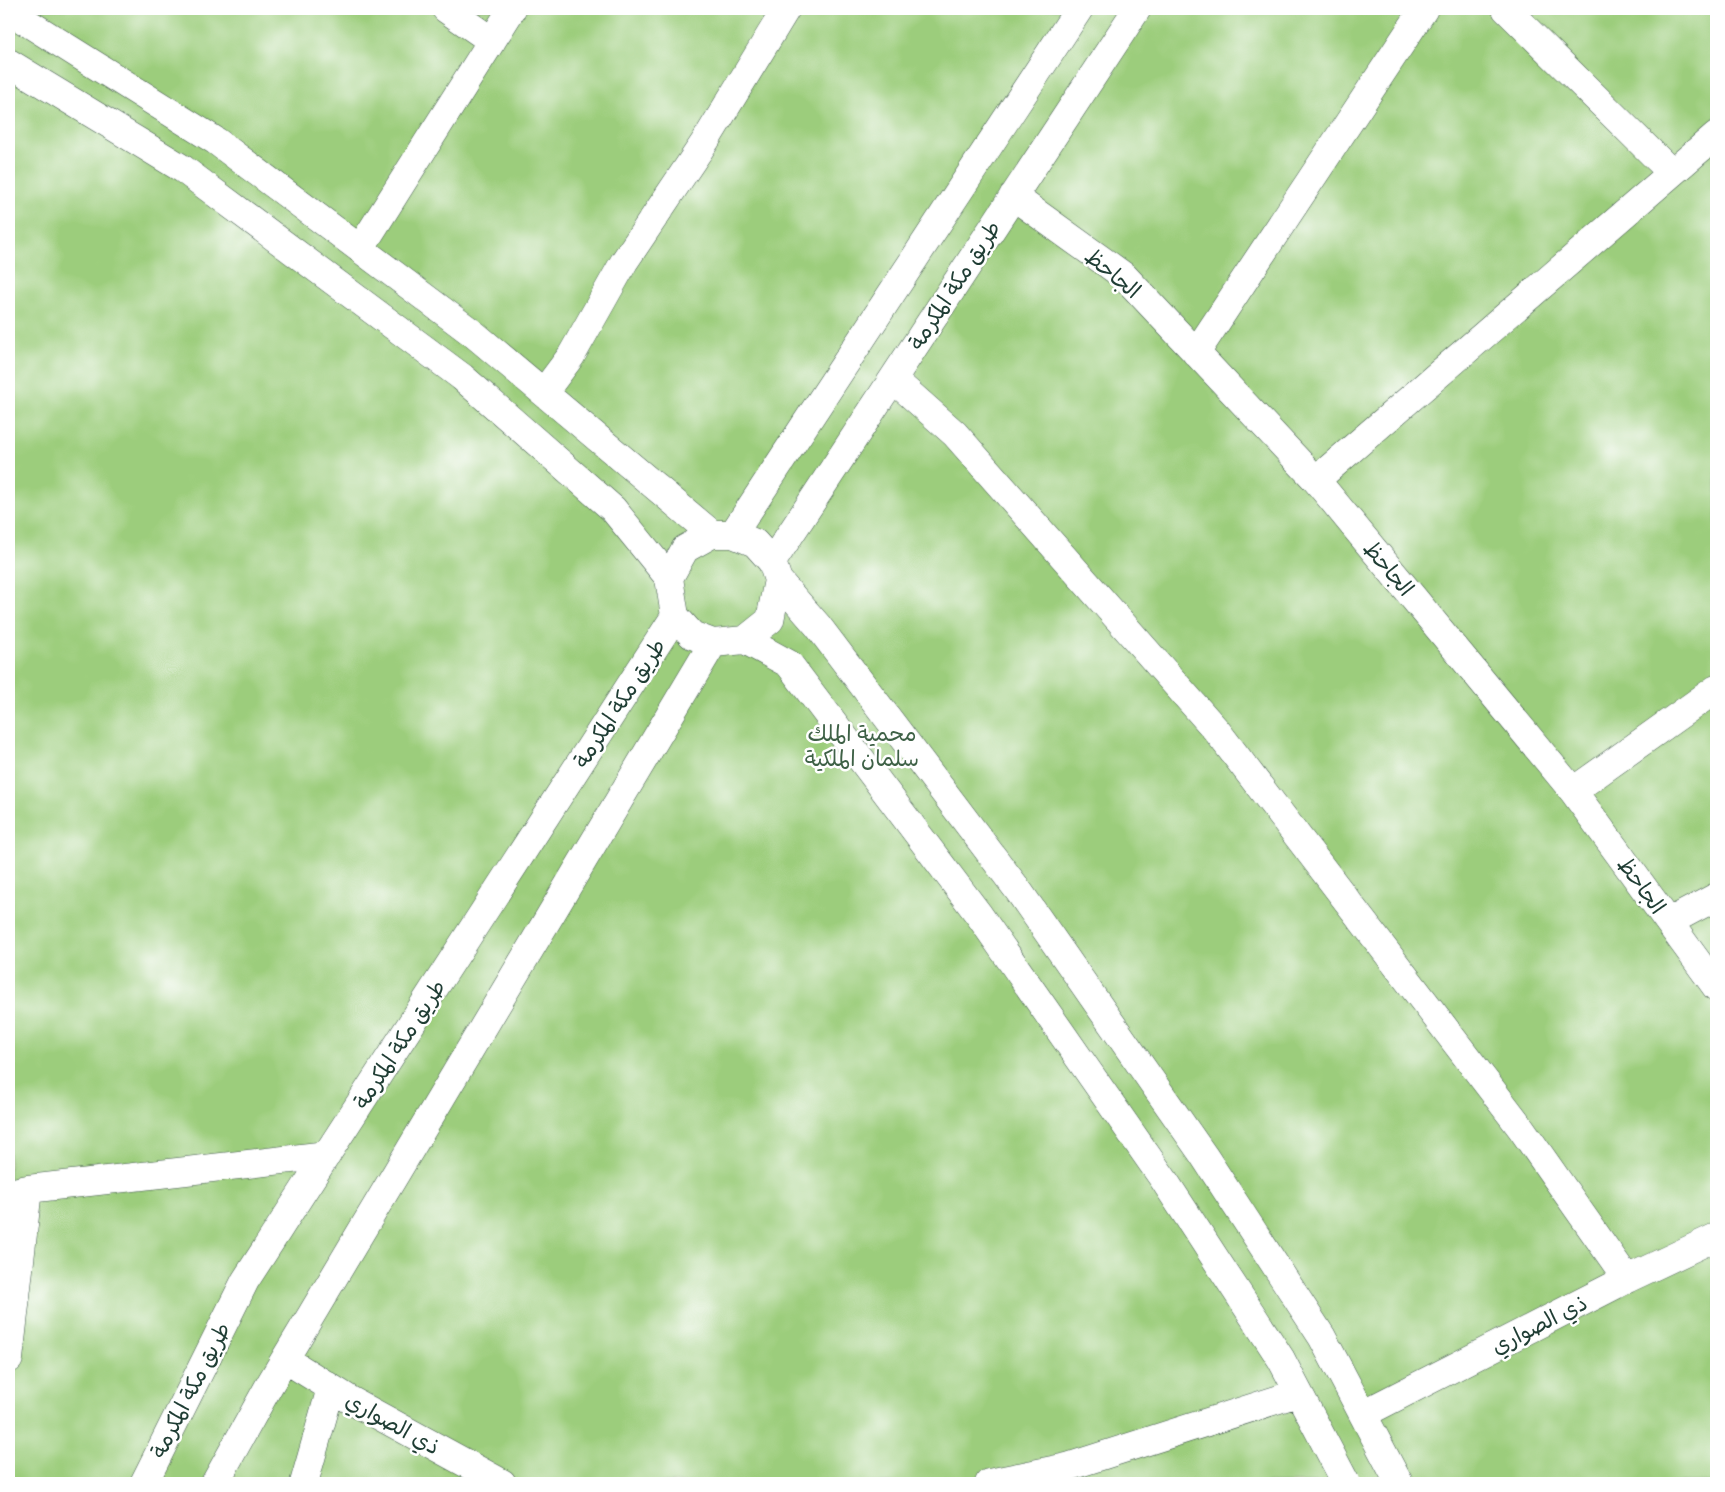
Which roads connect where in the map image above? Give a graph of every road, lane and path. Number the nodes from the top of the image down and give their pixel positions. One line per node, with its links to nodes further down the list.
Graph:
1 (446, 9): 9 (street)
2 (512, 9): 9 (street)
3 (786, 9): 17 (street)
4 (1079, 9): 19 (street)
5 (1137, 9): 13 (street, طريق مكة المكرمة)
6 (1424, 9): 15 (street)
7 (1506, 9): 12 (street)
8 (9, 11): 14 (street)
9 (492, 41): 14 (street)
10 (9, 63): 21 (street)
11 (1716, 135): 12 (street)
12 (1672, 173): 18 (street)
13 (1013, 196): 15 (street, الجاحظ); 16 (street, طريق مكة المكرمة)
14 (360, 249): 17 (street)
15 (1196, 353): 18 (street, الجاحظ)
16 (893, 379): 20 (street, طريق مكة المكرمة); 33 (street)
17 (544, 392): 19 (street)
18 (1316, 480): 26 (street, الجاحظ)
19 (722, 534): 20 (street); 21 (street)
20 (775, 571): 23 (street); 38 (street)
21 (669, 578): 22 (street)
22 (675, 616): 24 (street); 30 (street, طريق مكة المكرمة)
23 (745, 640): 24 (street); 37 (street)
24 (713, 644): 35 (street)
25 (1716, 689): 26 (street)
26 (1573, 791): 28 (street, الجاحظ)
27 (1716, 896): 28 (street)
28 (1669, 922): 29 (street, الجاحظ)
29 (1716, 987)
30 (327, 1155): 31 (street); 40 (street, طريق مكة المكرمة)
31 (19, 1191): 34 (street)
32 (1716, 1237): 33 (street, ذي الصواري)
33 (1627, 1279): 38 (street, ذي الصواري)
34 (9, 1359)
35 (285, 1359): 36 (street, ذي الصواري); 41 (street)
36 (331, 1388): 42 (street); 43 (street, ذي الصواري)
37 (1298, 1393): 39 (street); 45 (street)
38 (1363, 1414): 46 (street)
39 (1069, 1475): 44 (street)
40 (144, 1483)
41 (215, 1483)
42 (304, 1483)
43 (502, 1483)
44 (990, 1483)
45 (1346, 1483)
46 (1399, 1483)

